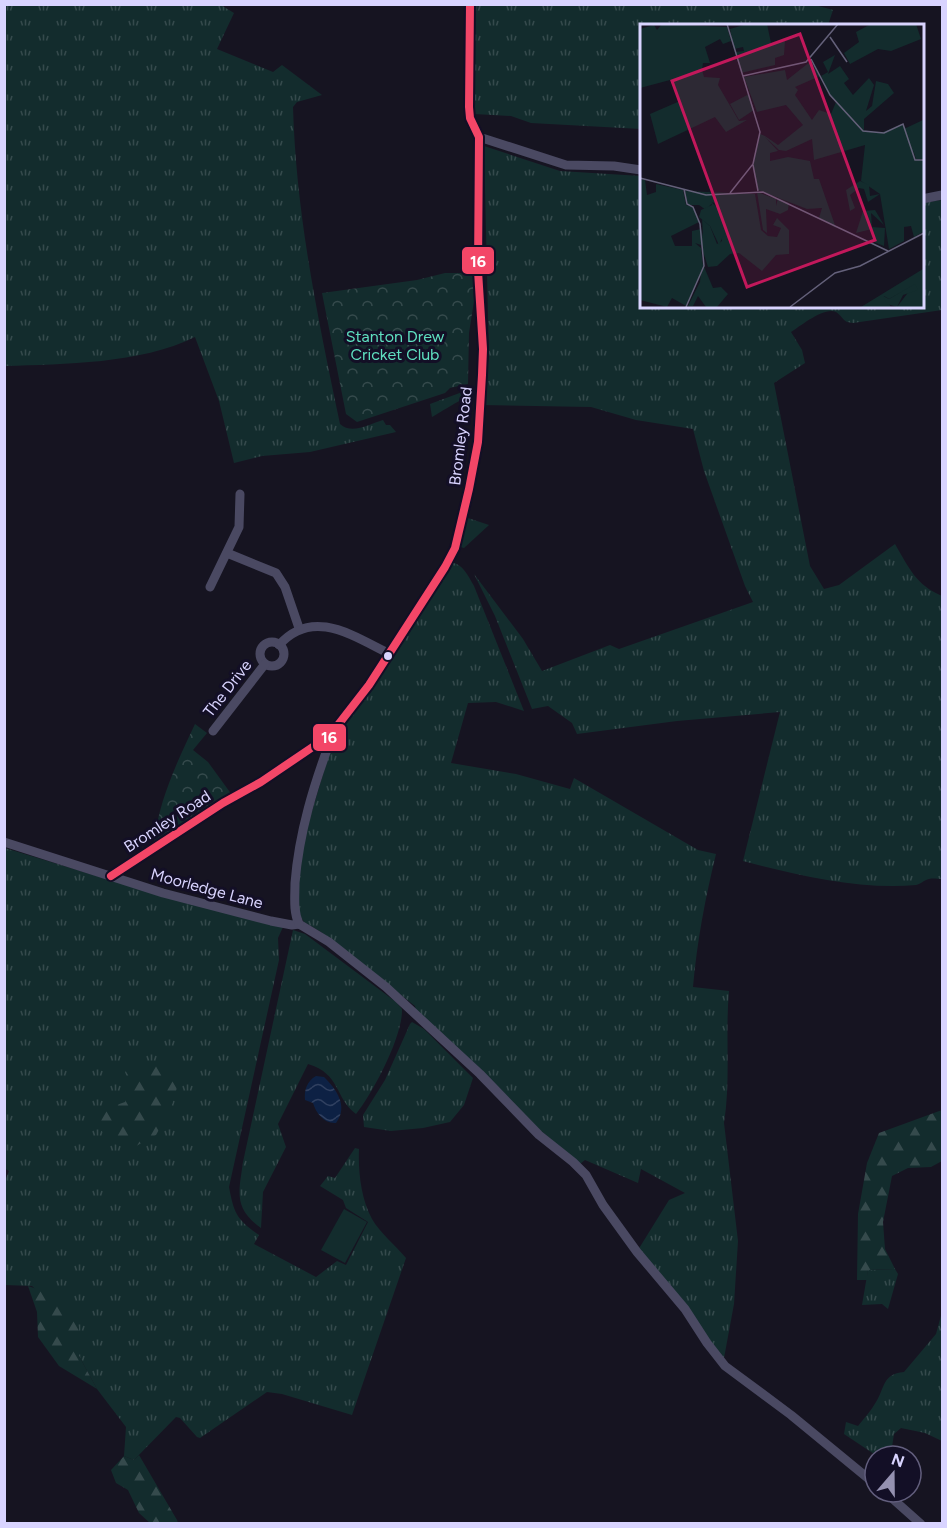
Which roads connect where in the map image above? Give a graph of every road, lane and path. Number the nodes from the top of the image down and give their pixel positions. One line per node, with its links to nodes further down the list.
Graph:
1 (471, 4): 2 (street, Bromley Road)
2 (479, 137): 3 (street); 13 (street, Bromley Road)
3 (640, 170)
4 (942, 195): 5 (street)
5 (923, 199)
6 (240, 494): 8 (street)
7 (252, 504): 8 (street)
8 (240, 505): 9 (street)
9 (227, 552): 10 (street); 11 (street)
10 (210, 587)
11 (298, 628): 12 (street, The Drive); 13 (street)
12 (279, 645): 14 (street, The Drive); 14 (street, The Drive)
13 (390, 654): 16 (street, Bromley Road)
14 (265, 664): 15 (street, The Drive)
15 (213, 731)
16 (333, 736): 18 (street, Bromley Road); 19 (street, Bromley Road)
17 (4, 842): 18 (street, Moorledge Lane)
18 (111, 876): 19 (street, Moorledge Lane)
19 (299, 924): 20 (street)
20 (863, 1474)
21 (898, 1504): 22 (street)
22 (921, 1524)

